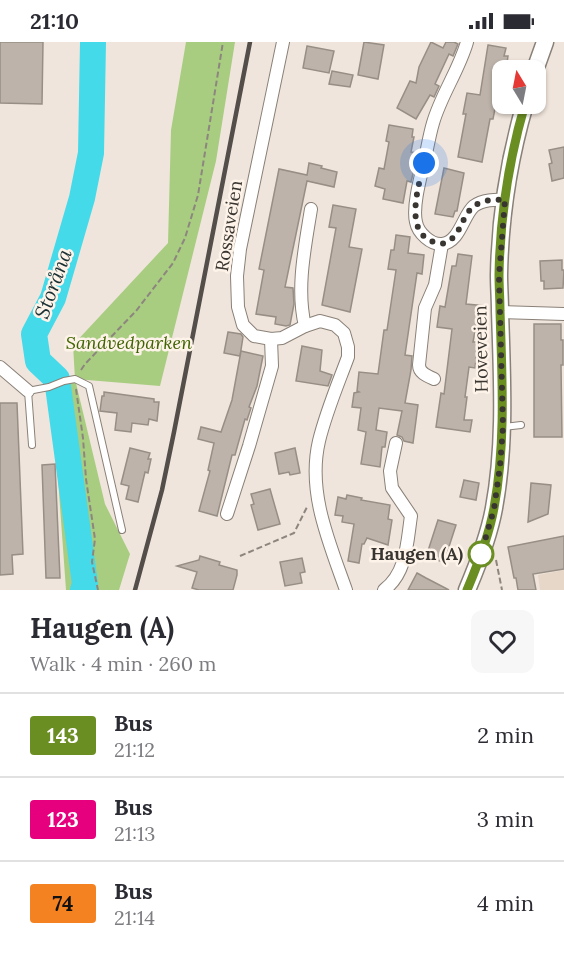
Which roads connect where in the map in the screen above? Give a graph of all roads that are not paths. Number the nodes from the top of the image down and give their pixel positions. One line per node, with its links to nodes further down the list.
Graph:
1 (283, 42): 12 (street, Rossaveien)
2 (467, 42): 8 (street)
3 (545, 42): 4 (main road)
4 (539, 60)
5 (523, 114): 6 (main road, Hoveveien)
6 (505, 200): 8 (street); 9 (main road, Hoveveien)
7 (311, 209): 11 (street)
8 (442, 244): 14 (street)
9 (500, 312): 10 (street); 17 (main road, Hoveveien)
10 (564, 314)
11 (306, 326): 12 (street); 22 (street)
12 (272, 339): 20 (street)
13 (0, 367): 15 (street)
14 (434, 379)
15 (28, 391): 19 (lane); 21 (lane)
16 (521, 425): 17 (lane)
17 (503, 427): 24 (main road, Hoveveien)
18 (396, 443): 23 (street)
19 (32, 445)
20 (227, 514)
21 (122, 530)
22 (346, 590)
23 (384, 590)
24 (467, 590)

